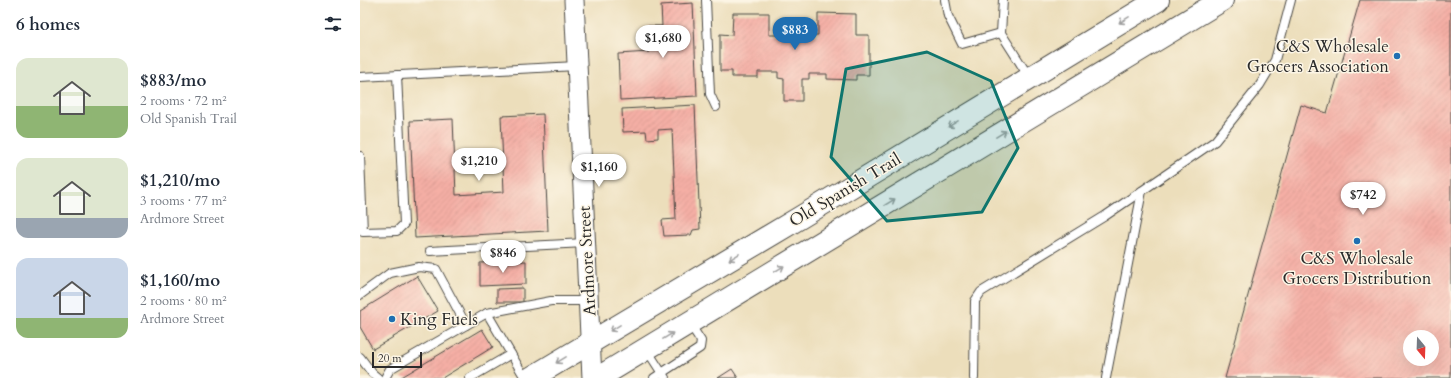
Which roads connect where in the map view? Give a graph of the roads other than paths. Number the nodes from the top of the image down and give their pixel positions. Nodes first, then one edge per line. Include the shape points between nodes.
1 (574, 0) edge
2 (706, 0) edge
3 (945, 0) edge
4 (1003, 0) edge
5 (1158, 0) edge
6 (1291, 0) edge
7 (1208, 4) edge
8 (1001, 33) junction
9 (578, 66) junction
10 (397, 75) junction
11 (360, 77) edge
12 (1028, 79) junction
13 (716, 107) dead end
14 (1043, 109) junction
15 (360, 156) edge
16 (1142, 191) junction
17 (801, 217) junction
18 (586, 243) junction
19 (818, 245) junction
20 (430, 251) dead end
21 (360, 295) edge
22 (589, 300) junction
23 (487, 313) junction
24 (690, 323) junction
25 (466, 325) junction
26 (591, 343) junction
27 (646, 349) junction
28 (511, 354) junction
29 (360, 357) edge
30 (663, 375) edge
31 (378, 378) edge
32 (385, 378) edge
33 (470, 378) edge
34 (525, 378) edge
35 (531, 378) edge
36 (592, 378) edge
37 (598, 378) edge
38 (654, 378) edge
39 (974, 378) edge
40 (1106, 378) edge

1 - 9 street, Ardmore Street
2 - 13 lane via 710,94
3 - 8 lane via 948,16 962,44
4 - 8 lane
5 -> 12 main road, Old Spanish Trail
6 - 16 lane via 1275,60 1260,85 1214,141
7 - 14 main road, Old Spanish Trail
8 - 12 lane
9 - 10 lane
9 - 18 street, Ardmore Street
10 - 11 lane
10 - 15 lane via 404,224 397,231 363,232
12 - 14 main road
12 -> 17 main road, Old Spanish Trail
19 -> 14 main road, Old Spanish Trail
16 - 39 lane via 981,292 975,301
16 - 40 lane
17 - 19 main road
17 -> 26 main road, Old Spanish Trail
18 - 20 lane
18 - 22 street, Ardmore Street
24 -> 19 main road, Old Spanish Trail
21 - 25 lane via 390,273 420,267 436,269
22 - 23 lane via 551,301
22 - 26 street, Ardmore Street
23 - 25 lane
23 - 28 lane
27 -> 24 main road, Old Spanish Trail
24 - 30 lane via 701,341 700,348
25 - 32 lane via 390,369
26 -> 35 main road, Old Spanish Trail
26 - 36 street, Ardmore Street
27 - 30 lane
27 - 37 main road, Old Spanish Trail
28 - 33 lane
28 - 34 lane
29 - 31 lane
30 - 38 lane

